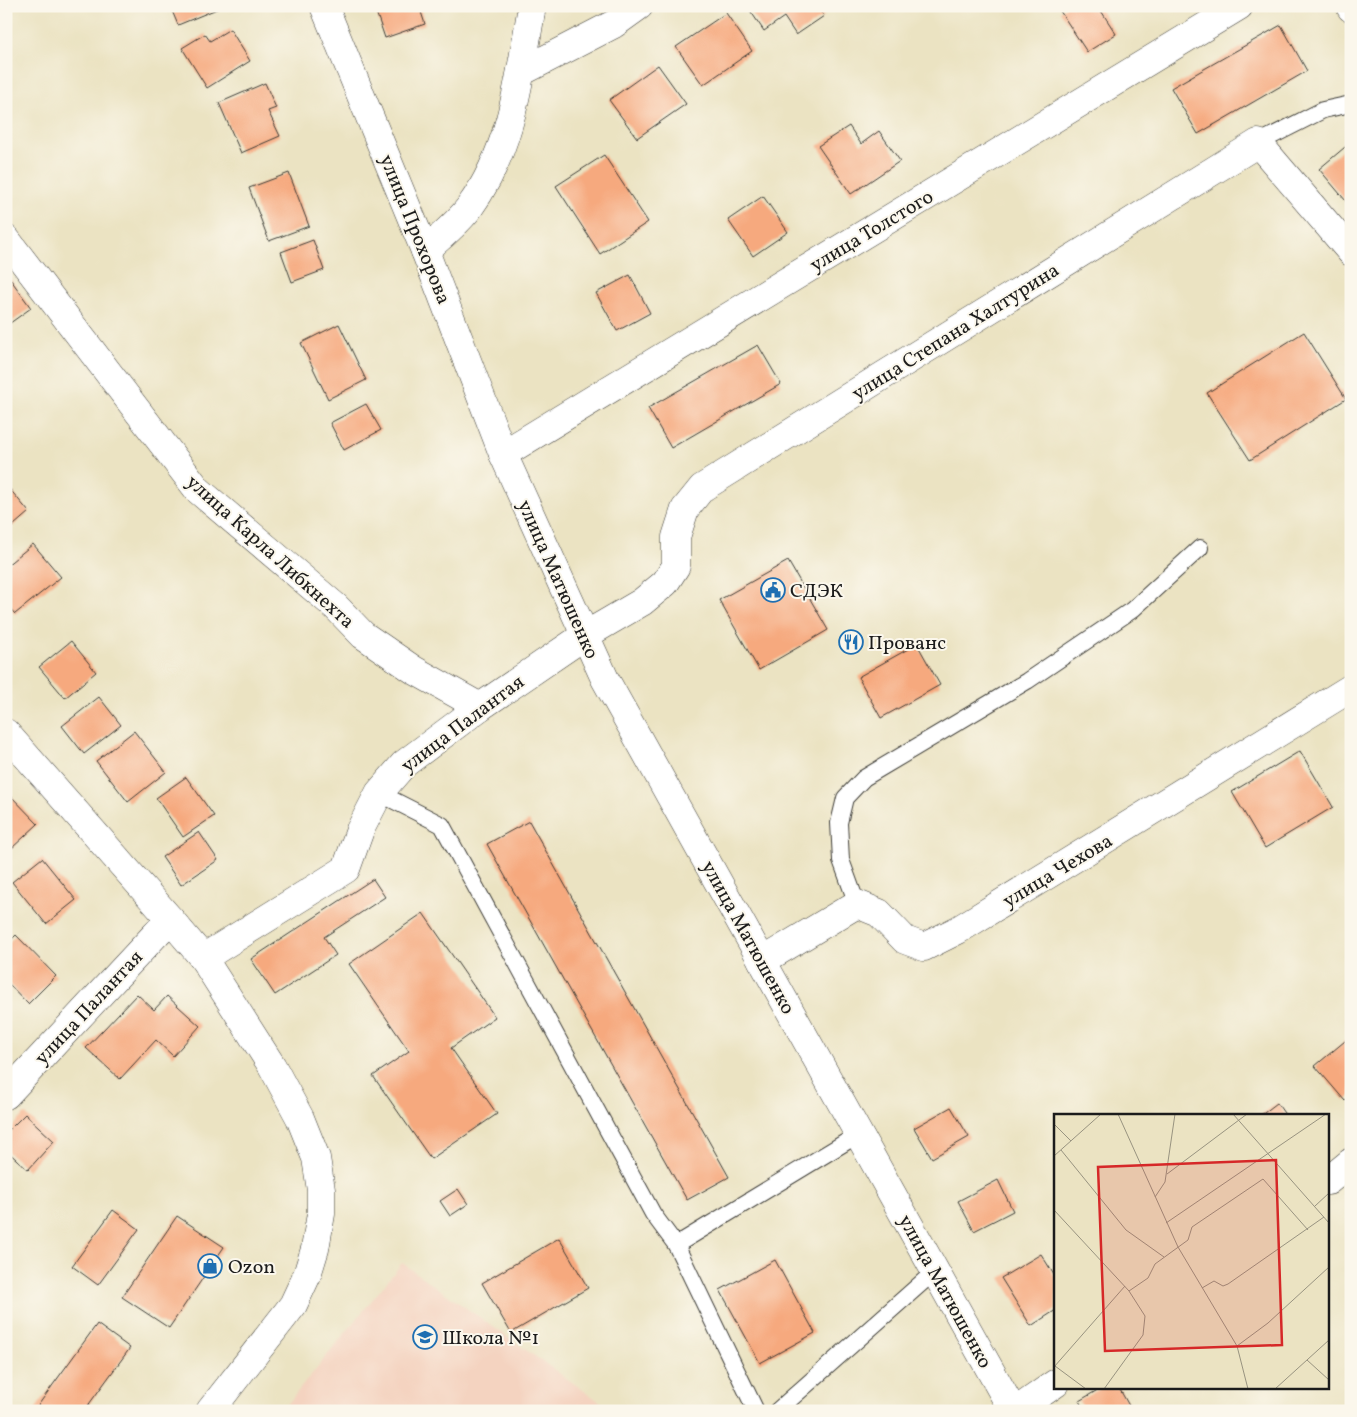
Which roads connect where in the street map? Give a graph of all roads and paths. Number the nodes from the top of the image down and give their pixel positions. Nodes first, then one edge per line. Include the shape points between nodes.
1 (324, 6) edge
2 (532, 6) edge
3 (638, 6) edge
4 (1239, 6) edge
5 (521, 72) junction
6 (1351, 104) edge
7 (1258, 143) junction
8 (6, 238) edge
9 (426, 251) junction
10 (1351, 252) edge
11 (503, 454) junction
12 (1200, 548) dead end
13 (584, 636) junction
14 (1351, 688) edge
15 (480, 707) junction
16 (6, 733) edge
17 (379, 793) junction
18 (857, 904) junction
19 (170, 919) junction
20 (203, 958) junction
21 (762, 961) junction
22 (6, 1095) edge
23 (859, 1134) junction
24 (1351, 1162) edge
25 (1330, 1179) edge
26 (676, 1245) junction
27 (935, 1271) junction
28 (1054, 1384) edge
29 (210, 1411) edge
30 (756, 1411) edge
31 (777, 1411) edge
32 (1014, 1411) edge

1 - 9 street, улица Прохорова
2 - 5 street
3 - 5 street via 614,24
4 - 11 street, улица Толстого
5 - 9 street via 507,133 490,176 468,210
6 - 7 lane via 1324,110
7 - 10 street
7 - 13 street, улица Степана Халтурина via 702,488 684,509 676,537 676,566 664,583 642,602
8 - 15 street, улица Карла Либкнехта via 198,490 336,607 363,635 414,670
9 - 11 street, улица Прохорова
11 - 13 street, улица Матюшенко
12 - 18 lane via 1132,610 1028,681 864,778 845,798 839,823 841,860
13 - 15 street, улица Палантая
13 - 21 street, улица Матюшенко via 629,724
14 - 18 street, улица Чехова via 967,925 924,947 905,940 879,913
15 - 17 street, улица Палантая via 404,764
16 - 19 street
17 - 20 street, улица Палантая via 360,830 346,869
17 - 26 lane via 442,825 653,1214
18 - 21 street
19 - 20 street
19 - 22 street, улица Палантая
20 - 29 street via 272,1066 300,1118 316,1158 321,1190 321,1214 307,1276 292,1305
21 - 23 street, улица Матюшенко
23 - 26 lane
23 - 27 street, улица Матюшенко
24 - 25 street
26 - 30 lane
27 - 31 lane
27 - 32 street, улица Матюшенко
28 - 32 street

